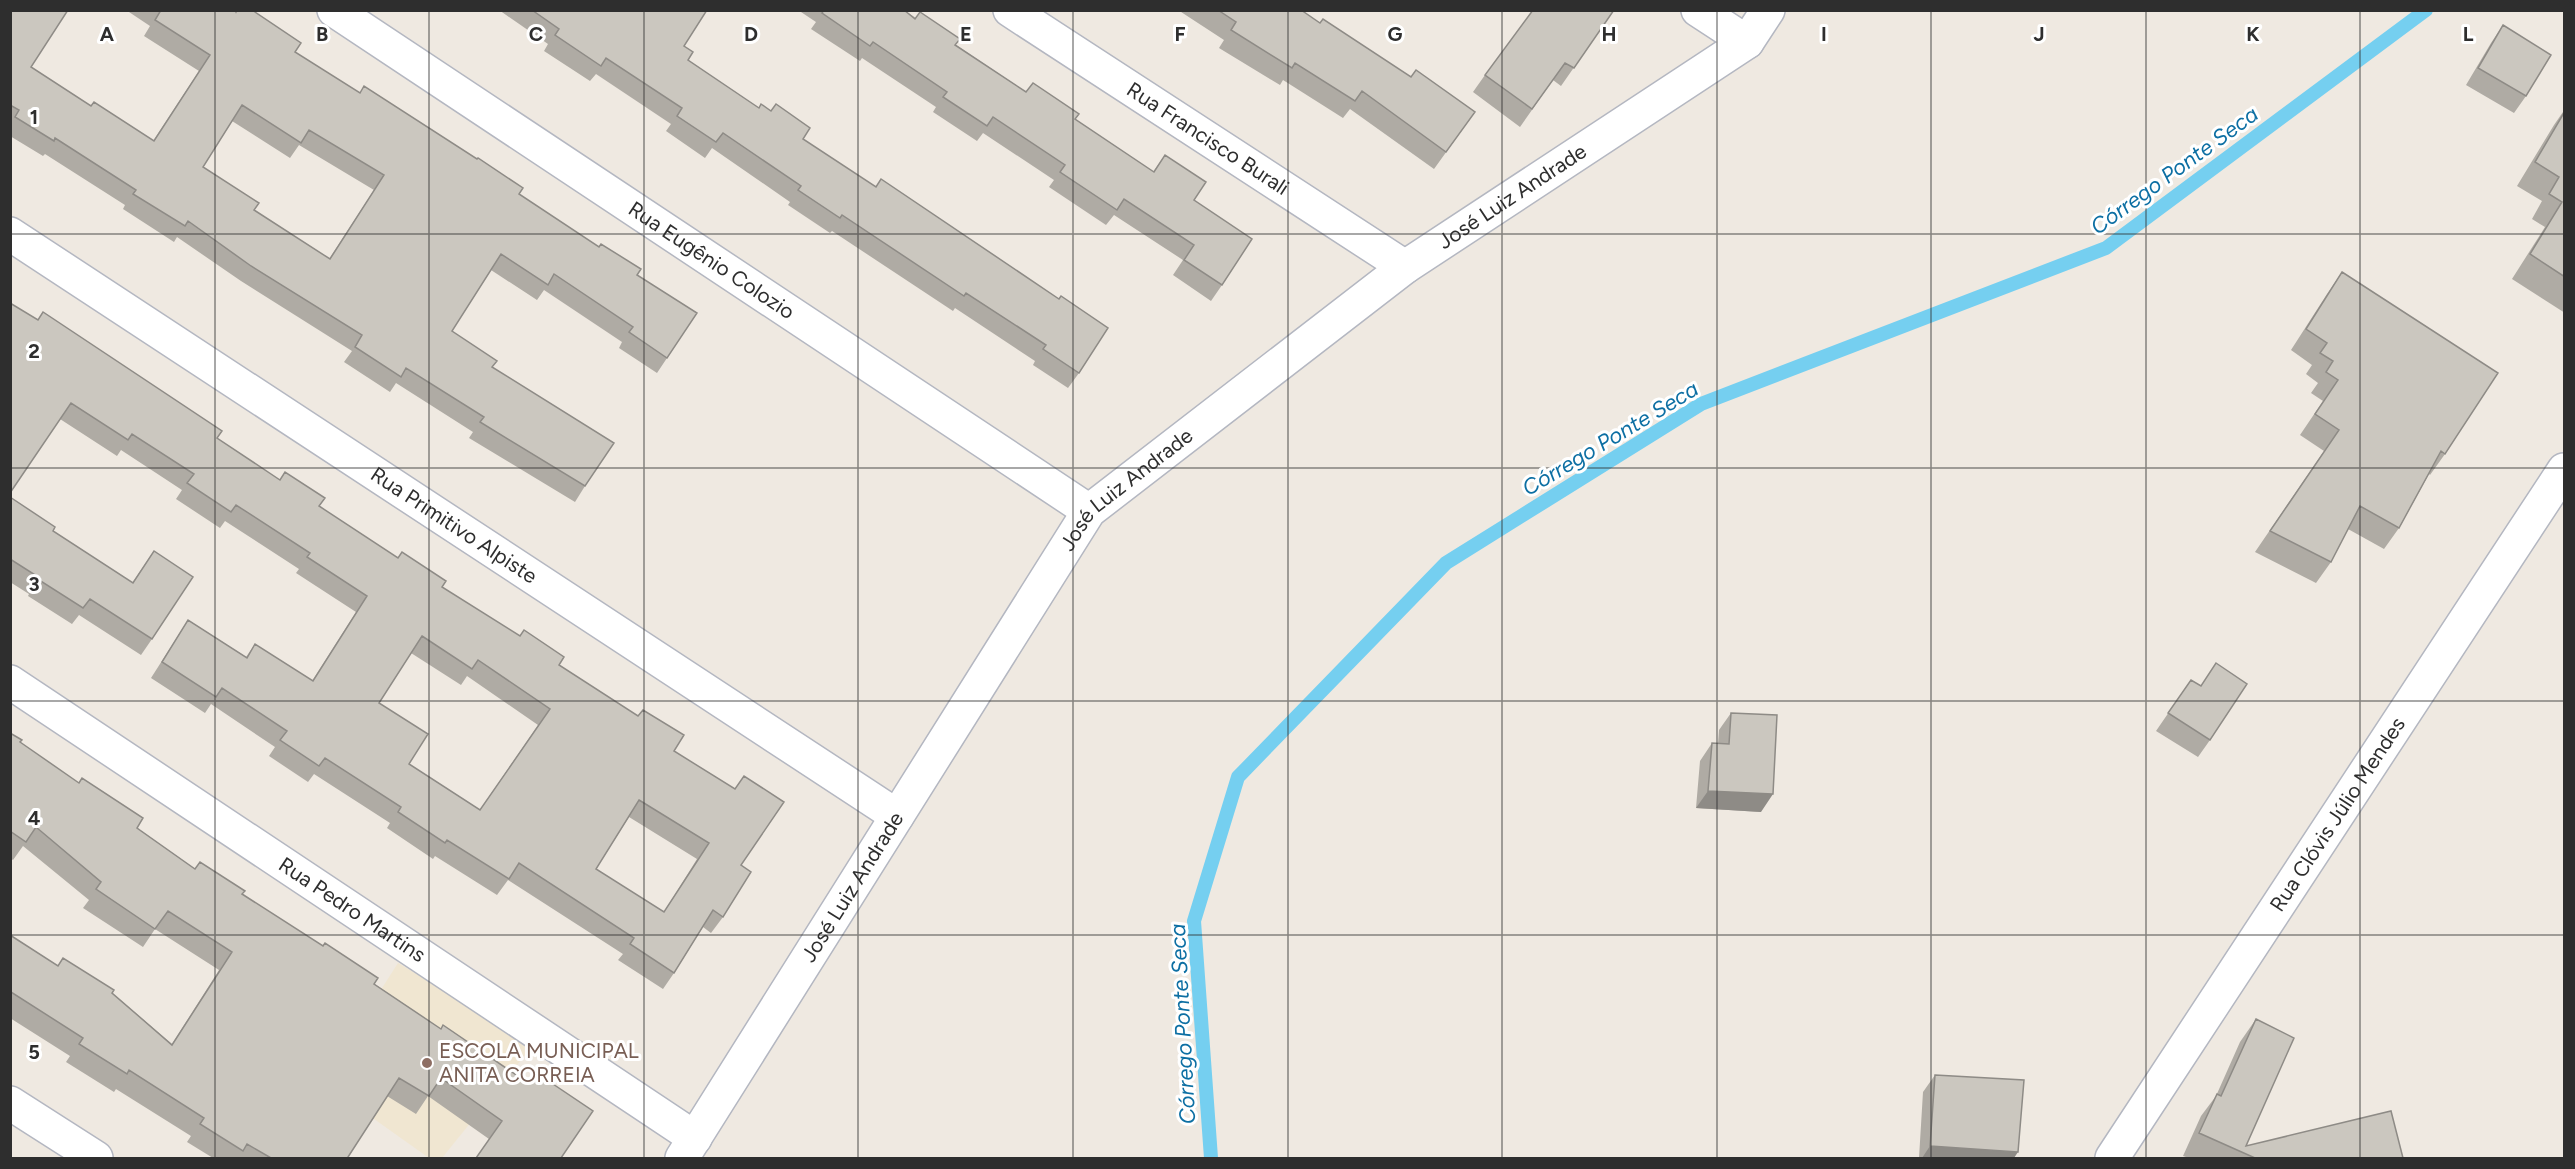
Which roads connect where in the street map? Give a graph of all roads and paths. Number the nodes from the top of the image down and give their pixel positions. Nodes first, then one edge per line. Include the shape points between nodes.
1 (334, 10) edge
2 (1010, 10) edge
3 (1698, 10) edge
4 (1768, 10) edge
5 (1747, 42) junction
6 (10, 234) edge
7 (1405, 267) junction
8 (2565, 470) edge
9 (1089, 512) junction
10 (10, 682) edge
11 (897, 816) junction
12 (10, 1103) edge
13 (688, 1148) edge
14 (96, 1158) edge
15 (2112, 1158) edge

1 - 9 street, Rua Eugênio Colozio
2 - 7 street, Rua Francisco Burali
3 - 5 street
4 - 5 street, José Luiz Andrade
5 - 7 street, José Luiz Andrade
6 - 11 street, Rua Primitivo Alpiste
7 - 9 street, José Luiz Andrade
8 - 15 street, Rua Clóvis Júlio Mendes
9 - 11 street, José Luiz Andrade
10 - 13 street, Rua Pedro Martins
11 - 13 street, José Luiz Andrade
12 - 14 street

